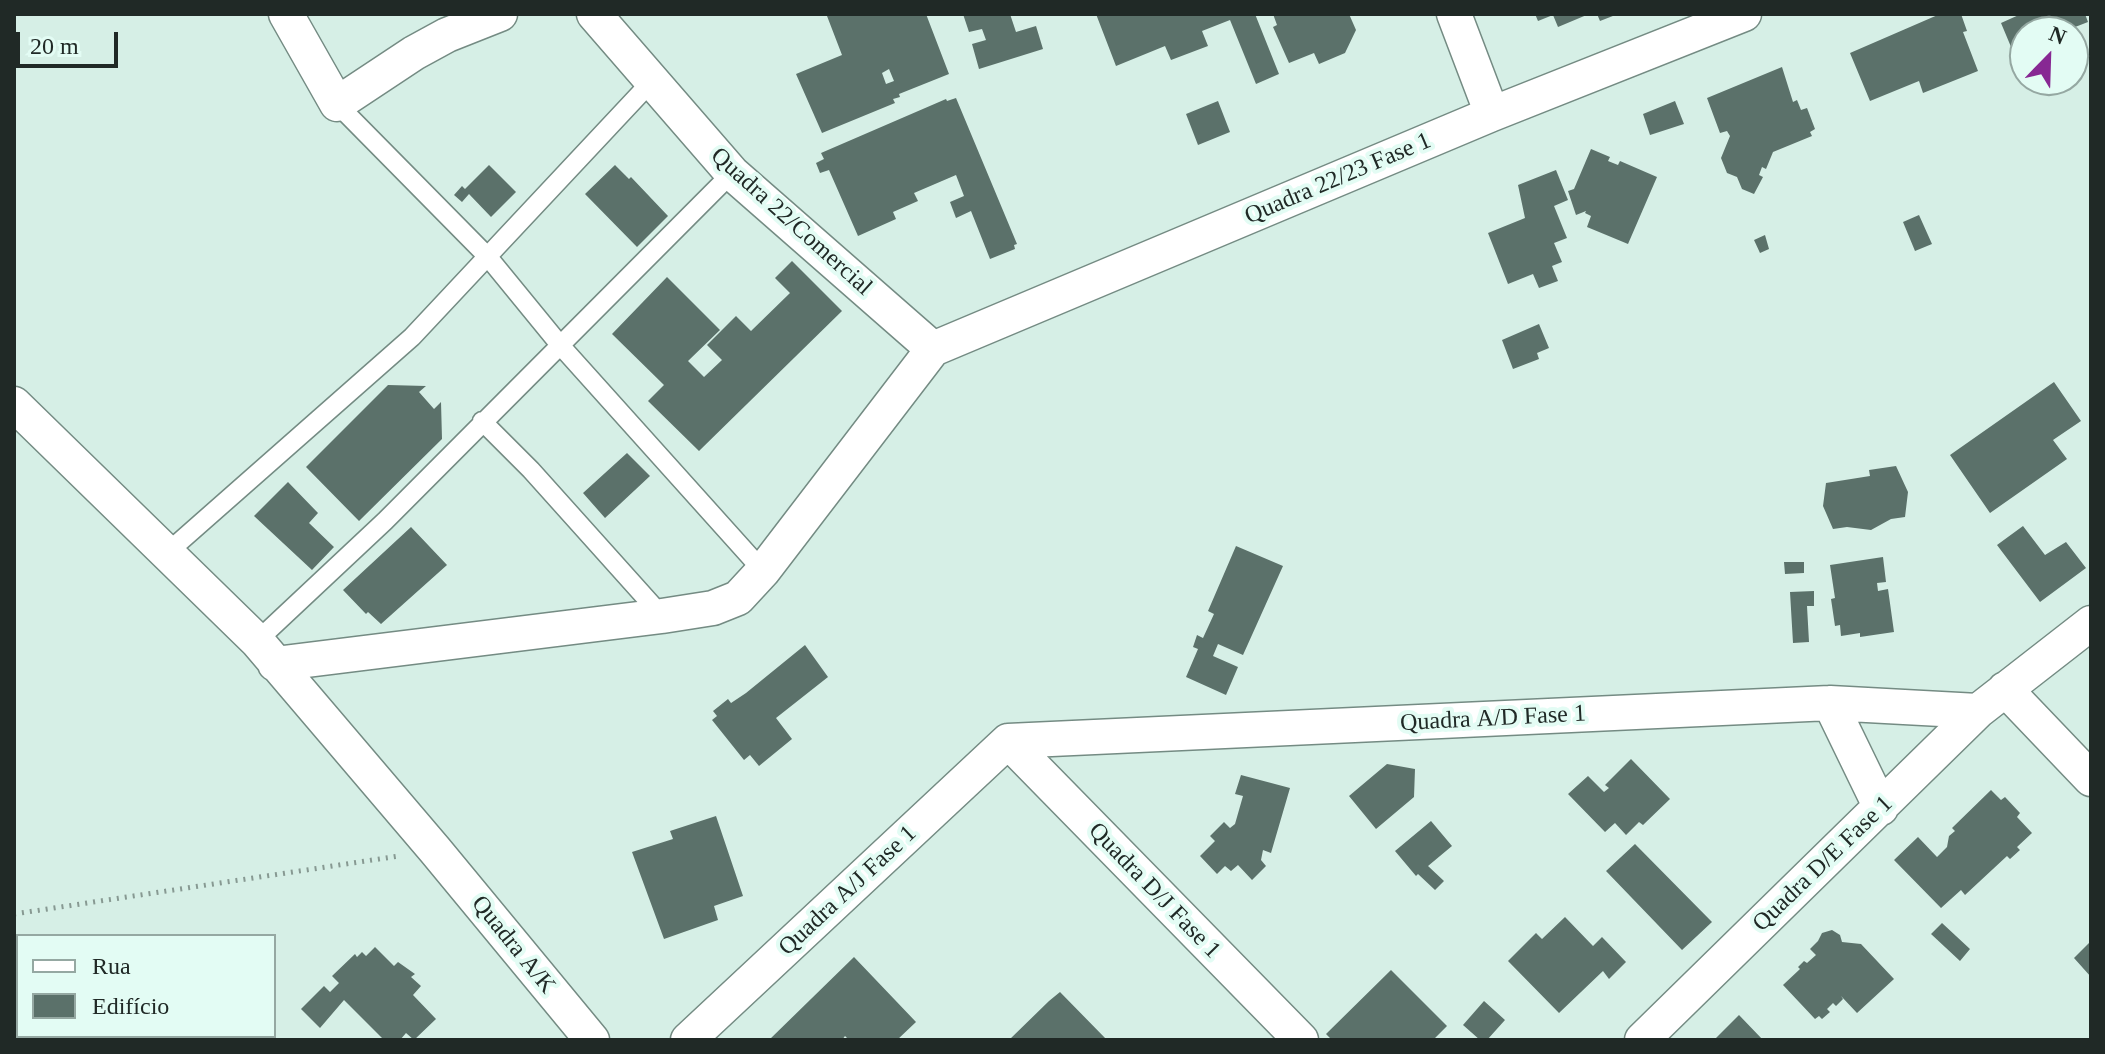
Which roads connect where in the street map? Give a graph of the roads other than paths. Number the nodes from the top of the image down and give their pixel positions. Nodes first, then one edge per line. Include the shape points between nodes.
1 (286, 14) edge
2 (500, 14) edge
3 (594, 14) edge
4 (1454, 14) edge
5 (1744, 14) edge
6 (651, 82) junction
7 (337, 104) junction
8 (1492, 114) junction
9 (732, 173) junction
10 (488, 257) junction
11 (560, 345) junction
12 (933, 349) junction
13 (14, 404) edge
14 (482, 421) junction
15 (168, 552) junction
16 (763, 571) junction
17 (662, 616) junction
18 (2091, 623) edge
19 (266, 653) junction
20 (2005, 689) junction
21 (1830, 703) junction
22 (1978, 711) junction
23 (1008, 741) junction
24 (2091, 779) edge
25 (1881, 808) junction
26 (592, 1040) edge
27 (688, 1040) edge
28 (1301, 1040) edge
29 (1642, 1040) edge

1 - 7 street
2 - 7 street via 436,41
3 - 6 street, Quadra 22/Comercial
4 - 8 street
5 - 8 street, Quadra 22/23 Fase 1
6 - 9 street, Quadra 22/Comercial
6 - 10 lane
7 - 10 lane
8 - 12 street, Quadra 22/23 Fase 1
9 - 11 lane
9 - 12 street, Quadra 22/Comercial
10 - 11 lane
10 - 15 lane via 412,337
11 - 14 lane
11 - 16 lane
12 - 16 street
13 - 15 street, Quadra A/K
14 - 17 lane
14 - 19 lane
15 - 19 street, Quadra A/K
16 - 17 street via 738,598
17 - 19 street
18 - 20 street, Quadra D/E Fase 1
19 - 26 street, Quadra A/K
20 - 22 street, Quadra D/E Fase 1
20 - 24 street
21 - 22 street, Quadra A/D Fase 1
21 - 23 street, Quadra A/D Fase 1
21 - 25 street
22 - 25 street, Quadra D/E Fase 1
23 - 27 street, Quadra A/J Fase 1
23 - 28 street, Quadra D/J Fase 1
25 - 29 street, Quadra D/E Fase 1

